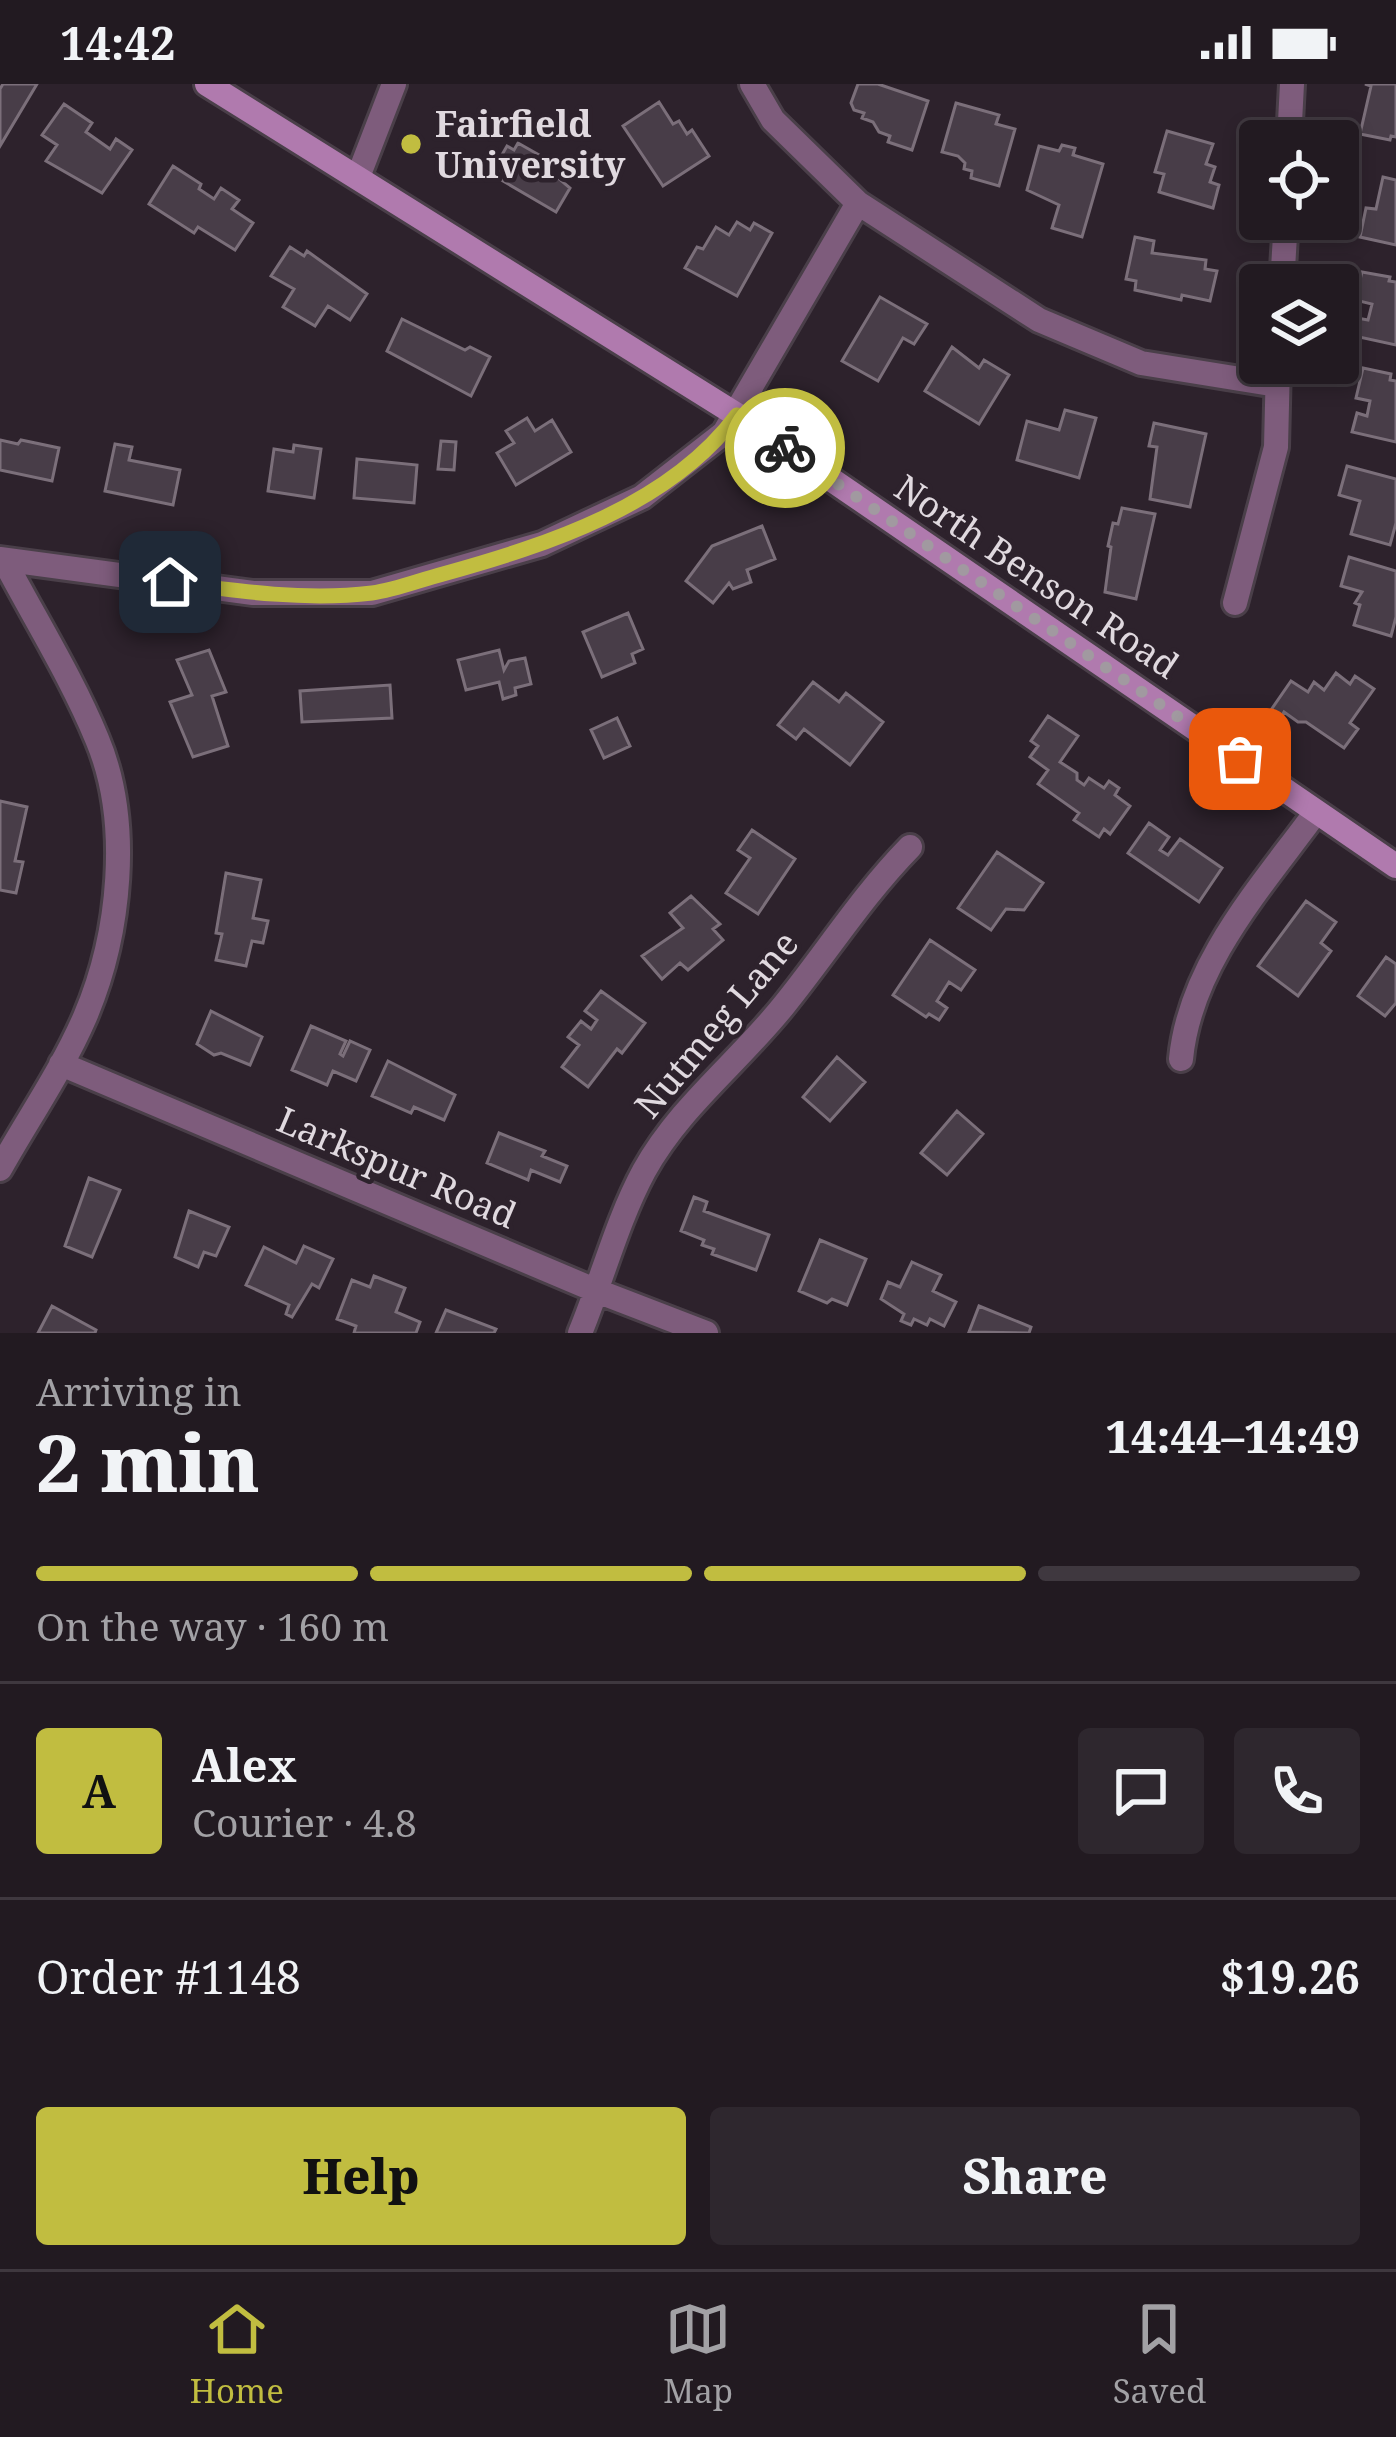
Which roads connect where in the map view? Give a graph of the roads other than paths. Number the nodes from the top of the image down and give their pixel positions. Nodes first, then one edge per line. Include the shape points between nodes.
1 (207, 84) edge
2 (394, 84) edge
3 (752, 84) edge
4 (1292, 84) edge
5 (1290, 120) edge
6 (358, 177) junction
7 (858, 203) junction
8 (1239, 371) edge
9 (1278, 384) edge
10 (737, 415) junction
11 (2, 560) edge
12 (1235, 603) dead end
13 (1316, 812) junction
14 (910, 847) dead end
15 (1396, 866) edge
16 (1181, 1059) dead end
17 (61, 1064) junction
18 (0, 1169) edge
19 (597, 1291) junction
20 (580, 1333) edge
21 (706, 1333) edge

1 - 6 main road, North Benson Road
2 - 6 street
3 - 7 street via 773,120
4 - 5 street
6 - 10 main road, North Benson Road
7 - 8 street via 1039,320 1142,363
7 - 10 street
9 - 12 street via 1276,447
10 - 11 street via 698,456 595,522 372,592 253,593
10 - 13 main road, North Benson Road
11 - 17 street via 98,740 116,814 112,921 86,1015
13 - 15 main road, North Benson Road
13 - 16 street via 1208,972
14 - 19 street, Nutmeg Lane via 783,1006 664,1137
17 - 18 street
17 - 19 street, Larkspur Road
19 - 20 street, Nutmeg Lane
19 - 21 street, Larkspur Road

